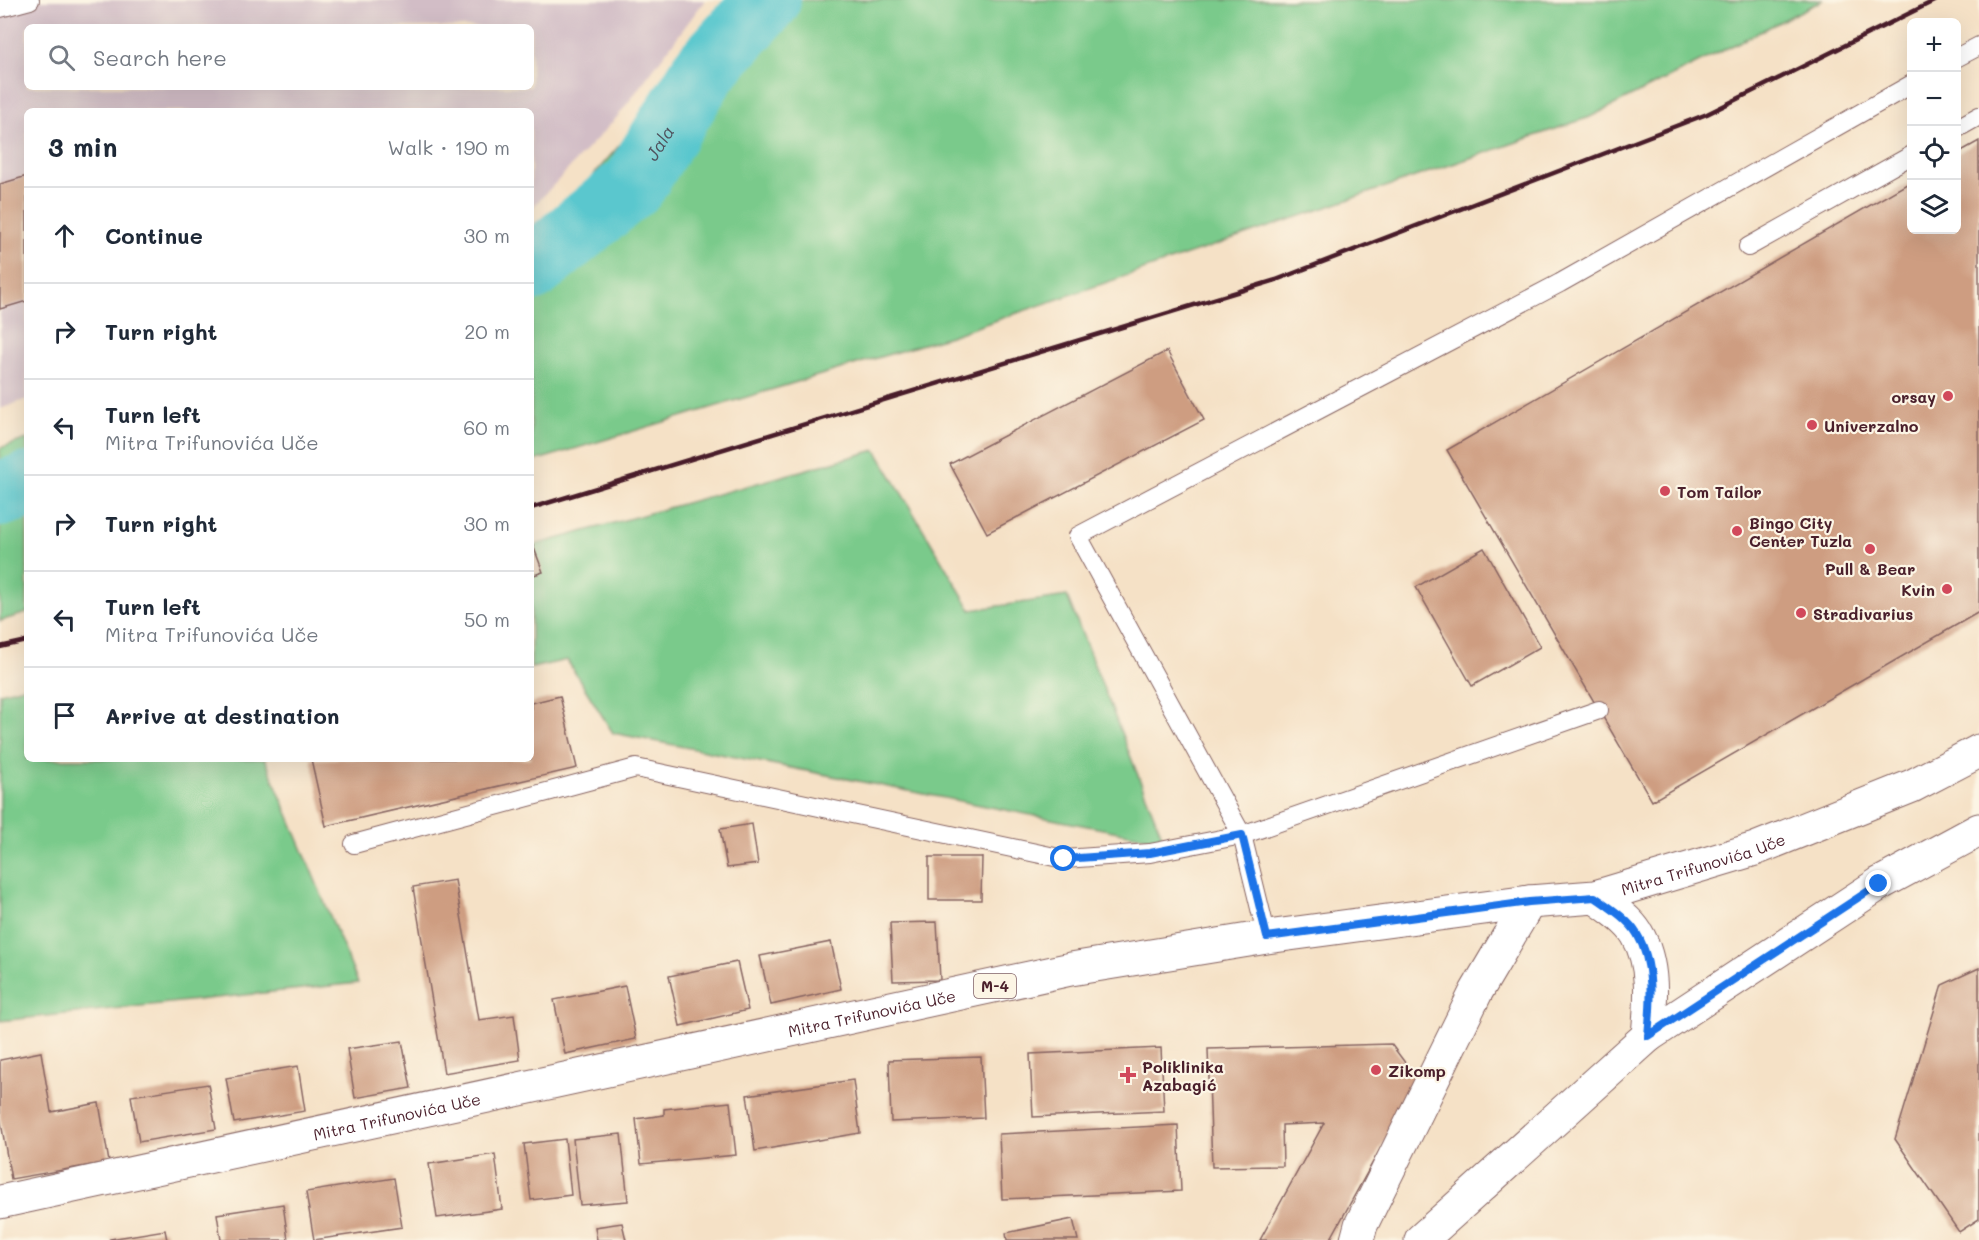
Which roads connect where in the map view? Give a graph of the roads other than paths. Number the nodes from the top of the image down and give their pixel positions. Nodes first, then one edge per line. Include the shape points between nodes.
1 (30, 0) edge
2 (0, 8) edge
3 (1979, 46) edge
4 (1961, 55) edge
5 (1907, 86) edge
6 (1979, 116) edge
7 (1961, 126) edge
8 (1907, 157) edge
9 (1748, 247) dead end
10 (1599, 710) dead end
11 (1979, 751) edge
12 (1979, 830) edge
13 (1242, 835) junction
14 (354, 844) dead end
15 (1595, 897) junction
16 (1529, 902) junction
17 (1267, 937) junction
18 (1648, 1036) junction
19 (0, 1202) edge
20 (1357, 1240) edge
21 (1421, 1240) edge

1 - 2 lane
3 - 4 lane
5 - 13 lane via 1560,283 1078,536
6 - 7 lane
8 - 9 lane
10 - 13 lane
11 - 15 main road, Mitra Trifunovića Uče / M-4 via 1912,786 1755,849
12 - 18 main road via 1879,884
13 - 14 lane via 1150,853 1064,859 636,768
13 - 17 lane
15 - 16 main road, Mitra Trifunovića Uče / M-4
15 - 18 main road via 1637,933 1645,953 1652,994
16 - 17 main road, Mitra Trifunovića Uče / M-4
16 - 20 main road via 1476,992
17 - 19 main road, Mitra Trifunovića Uče / M-4 via 1071,969
18 - 21 main road

